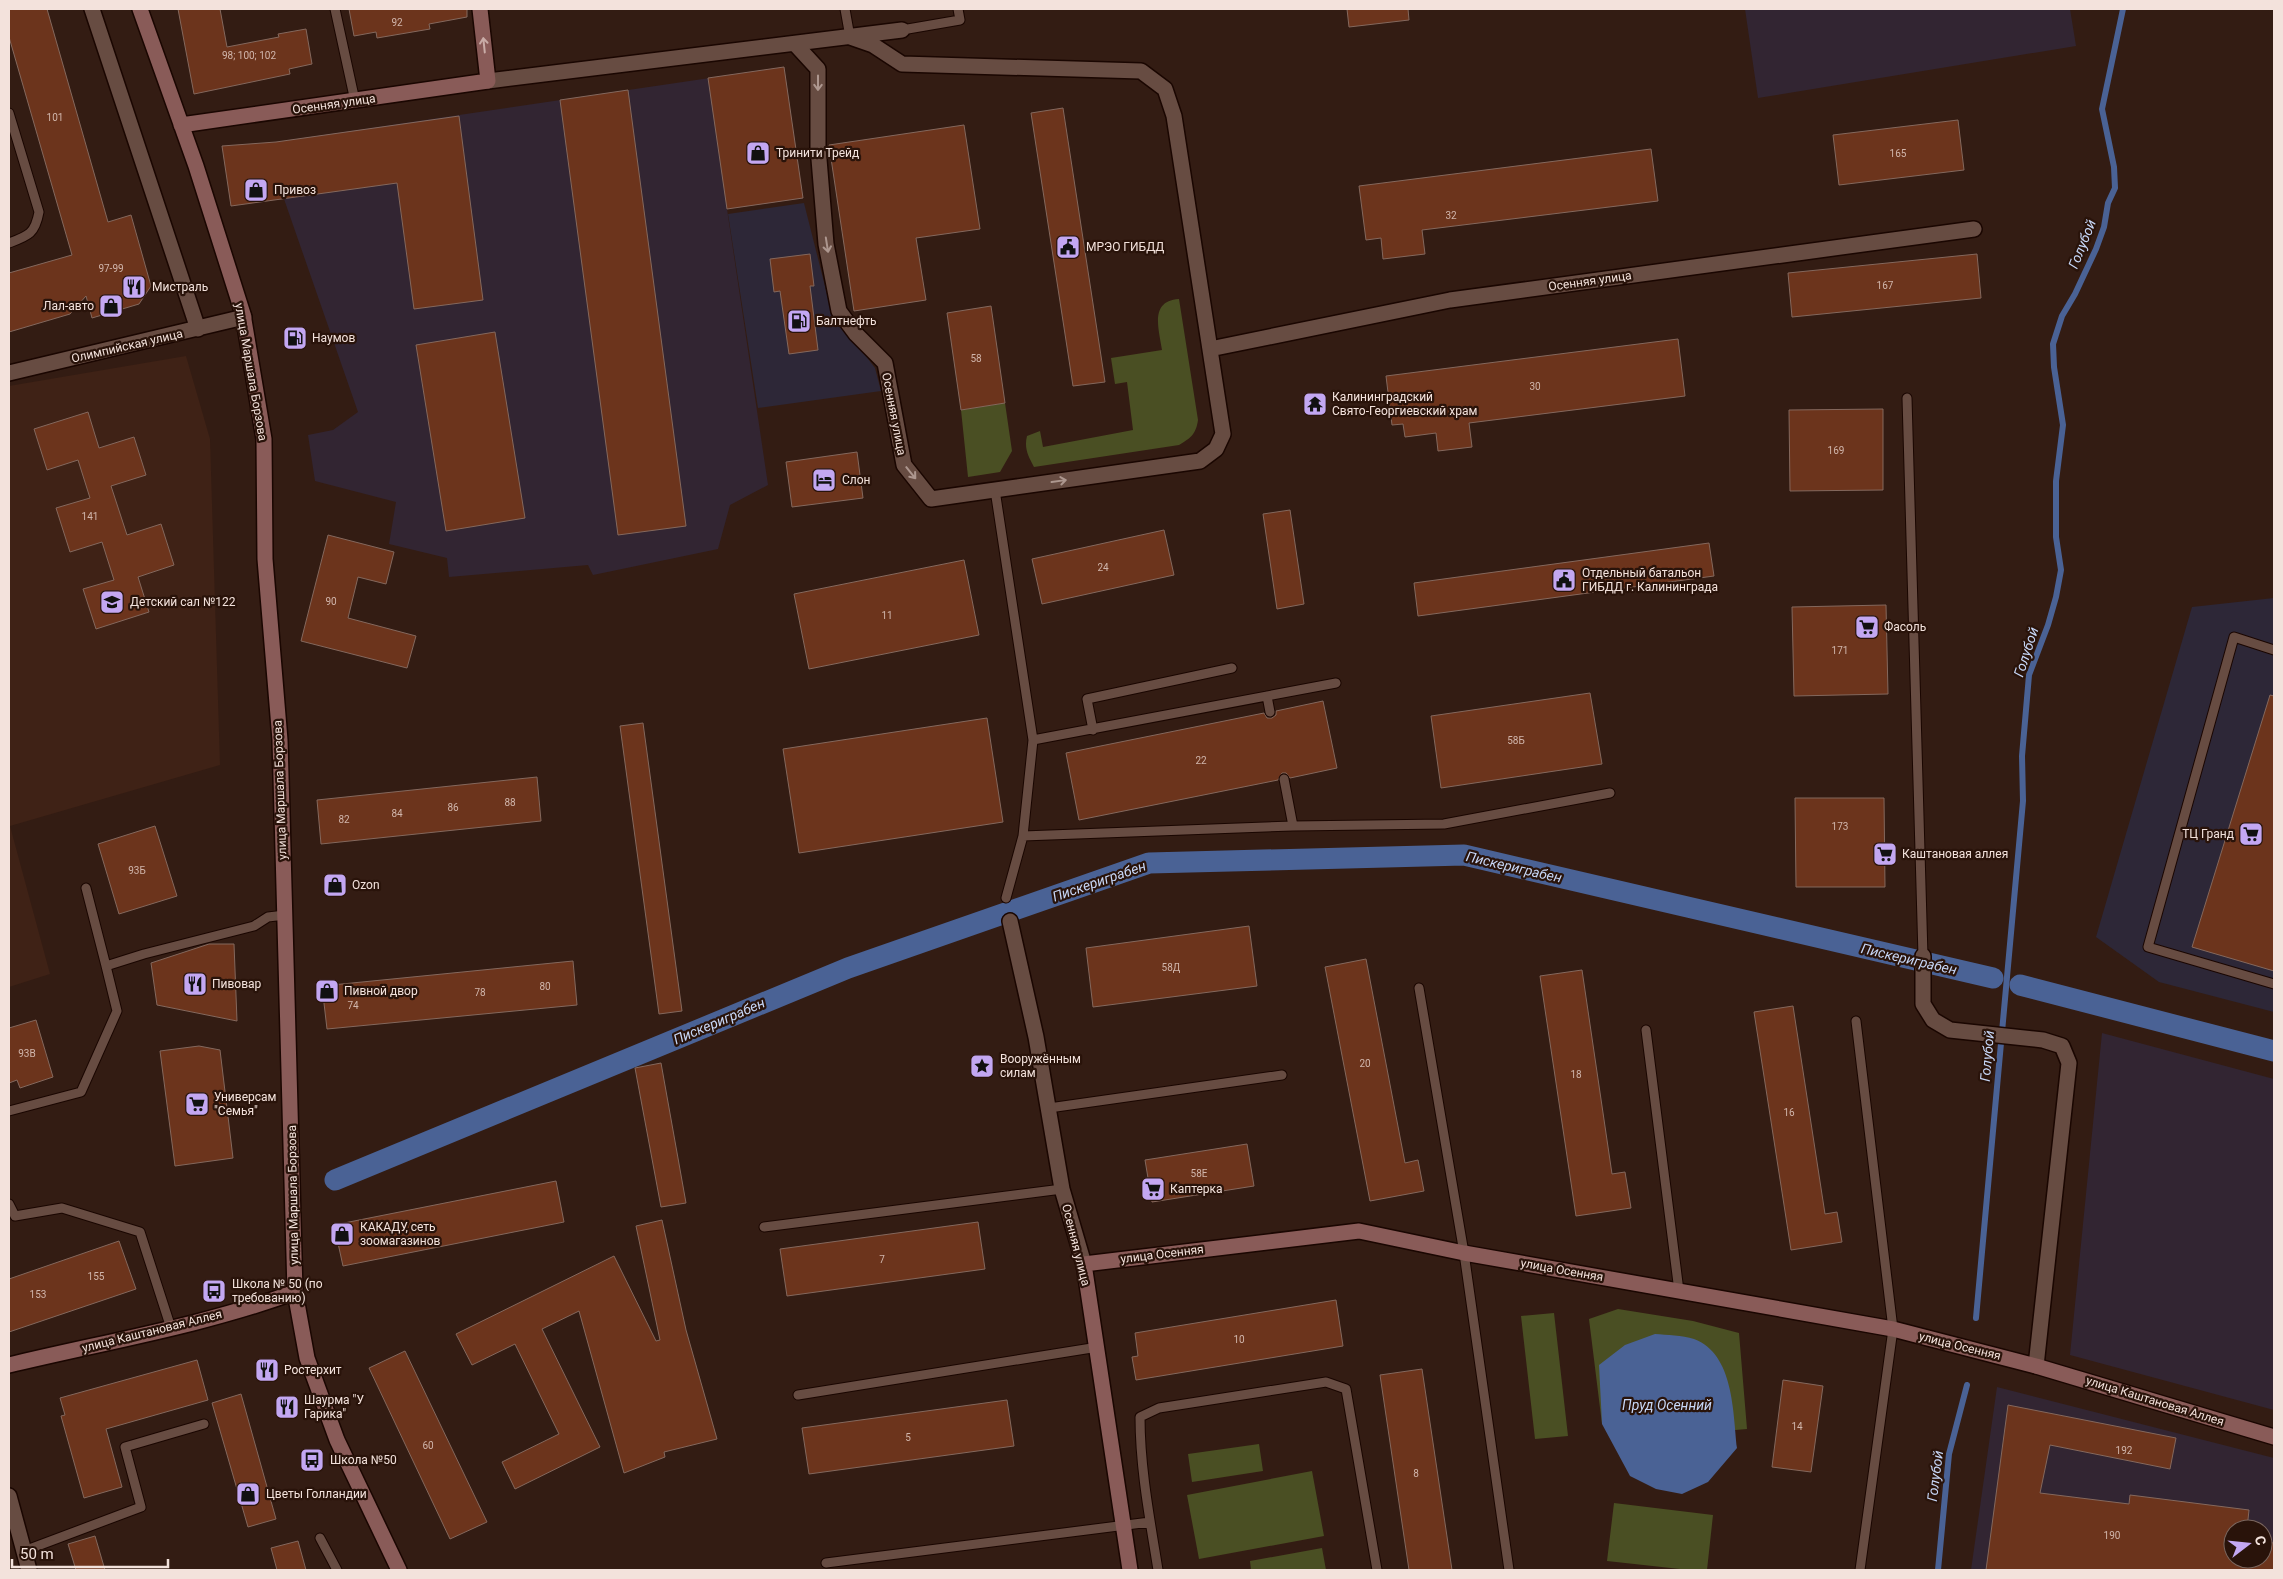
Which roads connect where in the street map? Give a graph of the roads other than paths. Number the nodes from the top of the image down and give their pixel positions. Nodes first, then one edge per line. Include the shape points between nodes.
1 (92, 9) edge
2 (140, 9) edge
3 (335, 9) edge
4 (480, 9) edge
5 (846, 9) edge
6 (958, 9) edge
7 (902, 30) joint
8 (850, 37) junction
9 (795, 44) junction
10 (488, 81) junction
11 (355, 101) junction
12 (9, 112) edge
13 (181, 125) junction
14 (1974, 229) dead end
15 (9, 243) edge
16 (244, 317) junction
17 (198, 329) junction
18 (1210, 349) junction
19 (9, 373) edge
20 (1907, 398) dead end
21 (996, 490) junction
22 (2274, 650) edge
23 (1232, 668) dead end
24 (1336, 683) dead end
25 (1267, 696) junction
26 (1270, 712) dead end
27 (1093, 730) junction
28 (1033, 740) junction
29 (1284, 779) dead end
30 (1610, 793) dead end
31 (1293, 826) junction
32 (1023, 836) junction
33 (86, 888) dead end
34 (1006, 898) dead end
35 (285, 916) junction
36 (1010, 921) dead end
37 (1924, 963) joint
38 (106, 966) junction
39 (2274, 984) edge
40 (1419, 988) dead end
41 (1856, 1021) dead end
42 (1646, 1030) dead end
43 (1282, 1076) dead end
44 (1048, 1108) junction
45 (9, 1111) edge
46 (1062, 1188) junction
47 (9, 1204) edge
48 (764, 1227) dead end
49 (1464, 1253) junction
50 (1084, 1264) junction
51 (1679, 1291) junction
52 (295, 1292) junction
53 (171, 1328) junction
54 (1893, 1329) junction
55 (1098, 1347) junction
56 (9, 1365) edge
57 (2036, 1366) junction
58 (798, 1395) dead end
59 (204, 1424) dead end
60 (2274, 1437) edge
61 (9, 1496) edge
62 (1150, 1522) junction
63 (1123, 1525) junction
64 (320, 1538) dead end
65 (24, 1552) junction
66 (826, 1564) dead end
67 (29, 1570) edge
68 (337, 1570) edge
69 (399, 1570) edge
70 (1130, 1570) edge
71 (1158, 1570) edge
72 (1377, 1570) edge
73 (1509, 1570) edge
74 (1860, 1570) edge

1 - 17 street
2 - 13 street, улица Маршала Борзова
3 - 11 lane
10 -> 4 street
5 - 8 lane
6 - 7 lane via 960,20
7 - 8 street, Осенняя улица
8 - 9 street, Осенняя улица
8 - 18 street, Осенняя улица via 873,45 902,64 1142,71 1164,89 1174,116
9 - 10 street, Осенняя улица
9 -> 21 street, Осенняя улица via 818,69 818,146 826,244 839,311 856,334 885,363 904,465 931,499
10 - 11 street, Осенняя улица
11 - 13 street, Осенняя улица
12 - 15 lane via 39,212 37,226 28,236
13 - 16 street, улица Маршала Борзова
14 - 18 street, Осенняя улица via 1450,300
16 - 17 street, Олимпийская улица
16 - 35 street, улица Маршала Борзова via 264,439 265,559 280,740
17 - 19 street, Олимпийская улица
21 -> 18 street, Осенняя улица via 1200,461 1216,449 1223,434
20 - 37 lane
21 - 28 lane
22 - 39 lane via 2234,637 2148,947
23 - 27 lane via 1087,699
24 - 25 lane
25 - 26 lane
25 - 27 lane
27 - 28 lane
28 - 32 lane
29 - 31 lane
30 - 31 lane via 1444,824
31 - 32 lane
32 - 34 lane
33 - 38 lane
35 - 38 lane via 268,917 254,926
35 - 52 street, улица Маршала Борзова
36 - 44 street, Осенняя улица
37 - 57 street via 1923,1004 1933,1020 1950,1030 2043,1040 2062,1046 2069,1063
38 - 45 lane via 117,1011 81,1092
40 - 49 lane
41 - 54 lane
42 - 51 lane
43 - 44 lane
44 - 46 street, Осенняя улица
46 - 48 lane
46 - 50 street, Осенняя улица
47 - 53 lane via 15,1216 62,1208 140,1232
49 - 50 street, улица Осенняя via 1359,1231
49 - 51 street, улица Осенняя
49 - 73 lane
50 - 55 street, Осенняя улица
51 - 54 street, улица Осенняя
52 - 53 street, улица Каштановая Аллея
52 - 69 street, улица Маршала Борзова via 307,1358 337,1440
53 - 56 street, улица Каштановая Аллея
54 - 57 street, улица Осенняя
54 - 74 lane
55 - 58 lane
55 - 63 street, Осенняя улица
57 - 60 street, улица Каштановая Аллея
59 - 65 lane via 125,1447 141,1507
61 - 65 street
62 - 63 lane
62 - 71 lane
62 - 72 lane via 1140,1417 1159,1408 1326,1382 1346,1389
63 - 66 lane
63 - 70 street, Осенняя улица
64 - 68 lane
65 - 67 street

